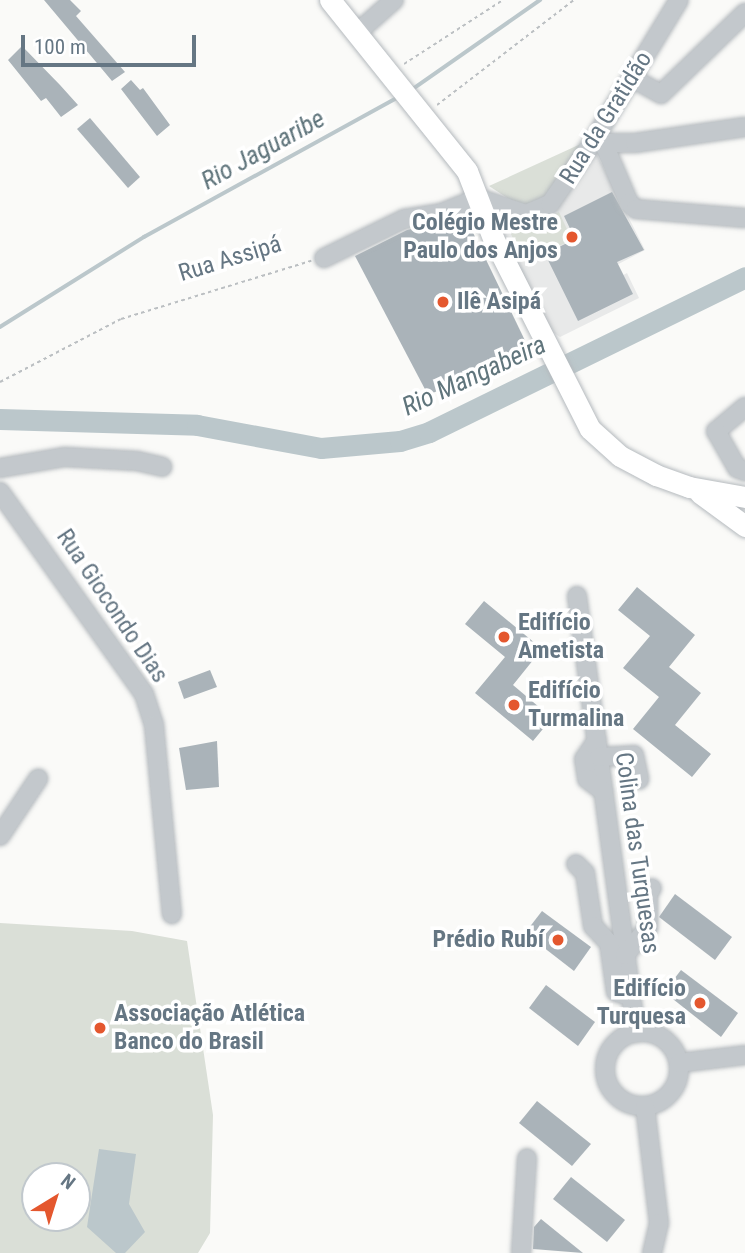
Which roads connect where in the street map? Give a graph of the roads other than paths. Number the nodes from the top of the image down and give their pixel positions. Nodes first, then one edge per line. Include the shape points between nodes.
1 (330, 0) edge
2 (394, 0) edge
3 (679, 0) edge
4 (745, 13) edge
5 (358, 33) junction
6 (638, 81) junction
7 (745, 127) edge
8 (598, 144) junction
9 (488, 200) junction
10 (745, 218) edge
11 (324, 258) road end
12 (745, 407) edge
13 (162, 467) dead end
14 (0, 468) edge
15 (745, 471) edge
16 (689, 487) junction
17 (3, 497) edge
18 (745, 497) edge
19 (745, 526) edge
20 (577, 596) dead end
21 (598, 748) junction
22 (38, 779) dead end
23 (639, 779) dead end
24 (0, 836) edge
25 (576, 864) dead end
26 (652, 888) dead end
27 (172, 914) dead end
28 (621, 957) junction
29 (636, 1033) junction
30 (745, 1055) edge
31 (679, 1063) junction
32 (645, 1106) junction
33 (527, 1158) dead end
34 (521, 1253) edge
35 (652, 1253) edge

1 - 5 main road
2 - 5 street
3 - 6 street, Rua da Gratidão
4 - 6 street via 661,94
5 - 9 main road via 391,75 432,112
6 - 8 street, Rua da Gratidão
7 - 8 street
8 - 9 street, Rua da Gratidão via 543,208 526,214
8 - 10 street via 636,209
9 - 11 street via 404,219
9 - 16 main road via 493,238 579,414 605,444 637,466
12 - 15 street via 716,431 737,468
13 - 14 street via 65,457
16 - 18 main road
16 - 19 main road
17 - 27 street, Rua Giocondo Dias via 126,664 150,710
20 - 21 street, Colina das Turquesas
21 - 23 street via 634,754
21 - 28 street, Colina das Turquesas via 583,758 587,779 604,792
22 - 24 street
25 - 28 street via 585,873 593,926
26 - 28 street via 648,928
28 - 29 street, Colina das Turquesas
29 - 31 street via 664,1039
29 - 32 street via 614,1044 605,1067 607,1079 621,1099
30 - 31 street
31 - 32 street via 675,1087 657,1103
32 - 35 street via 659,1223
33 - 34 street

